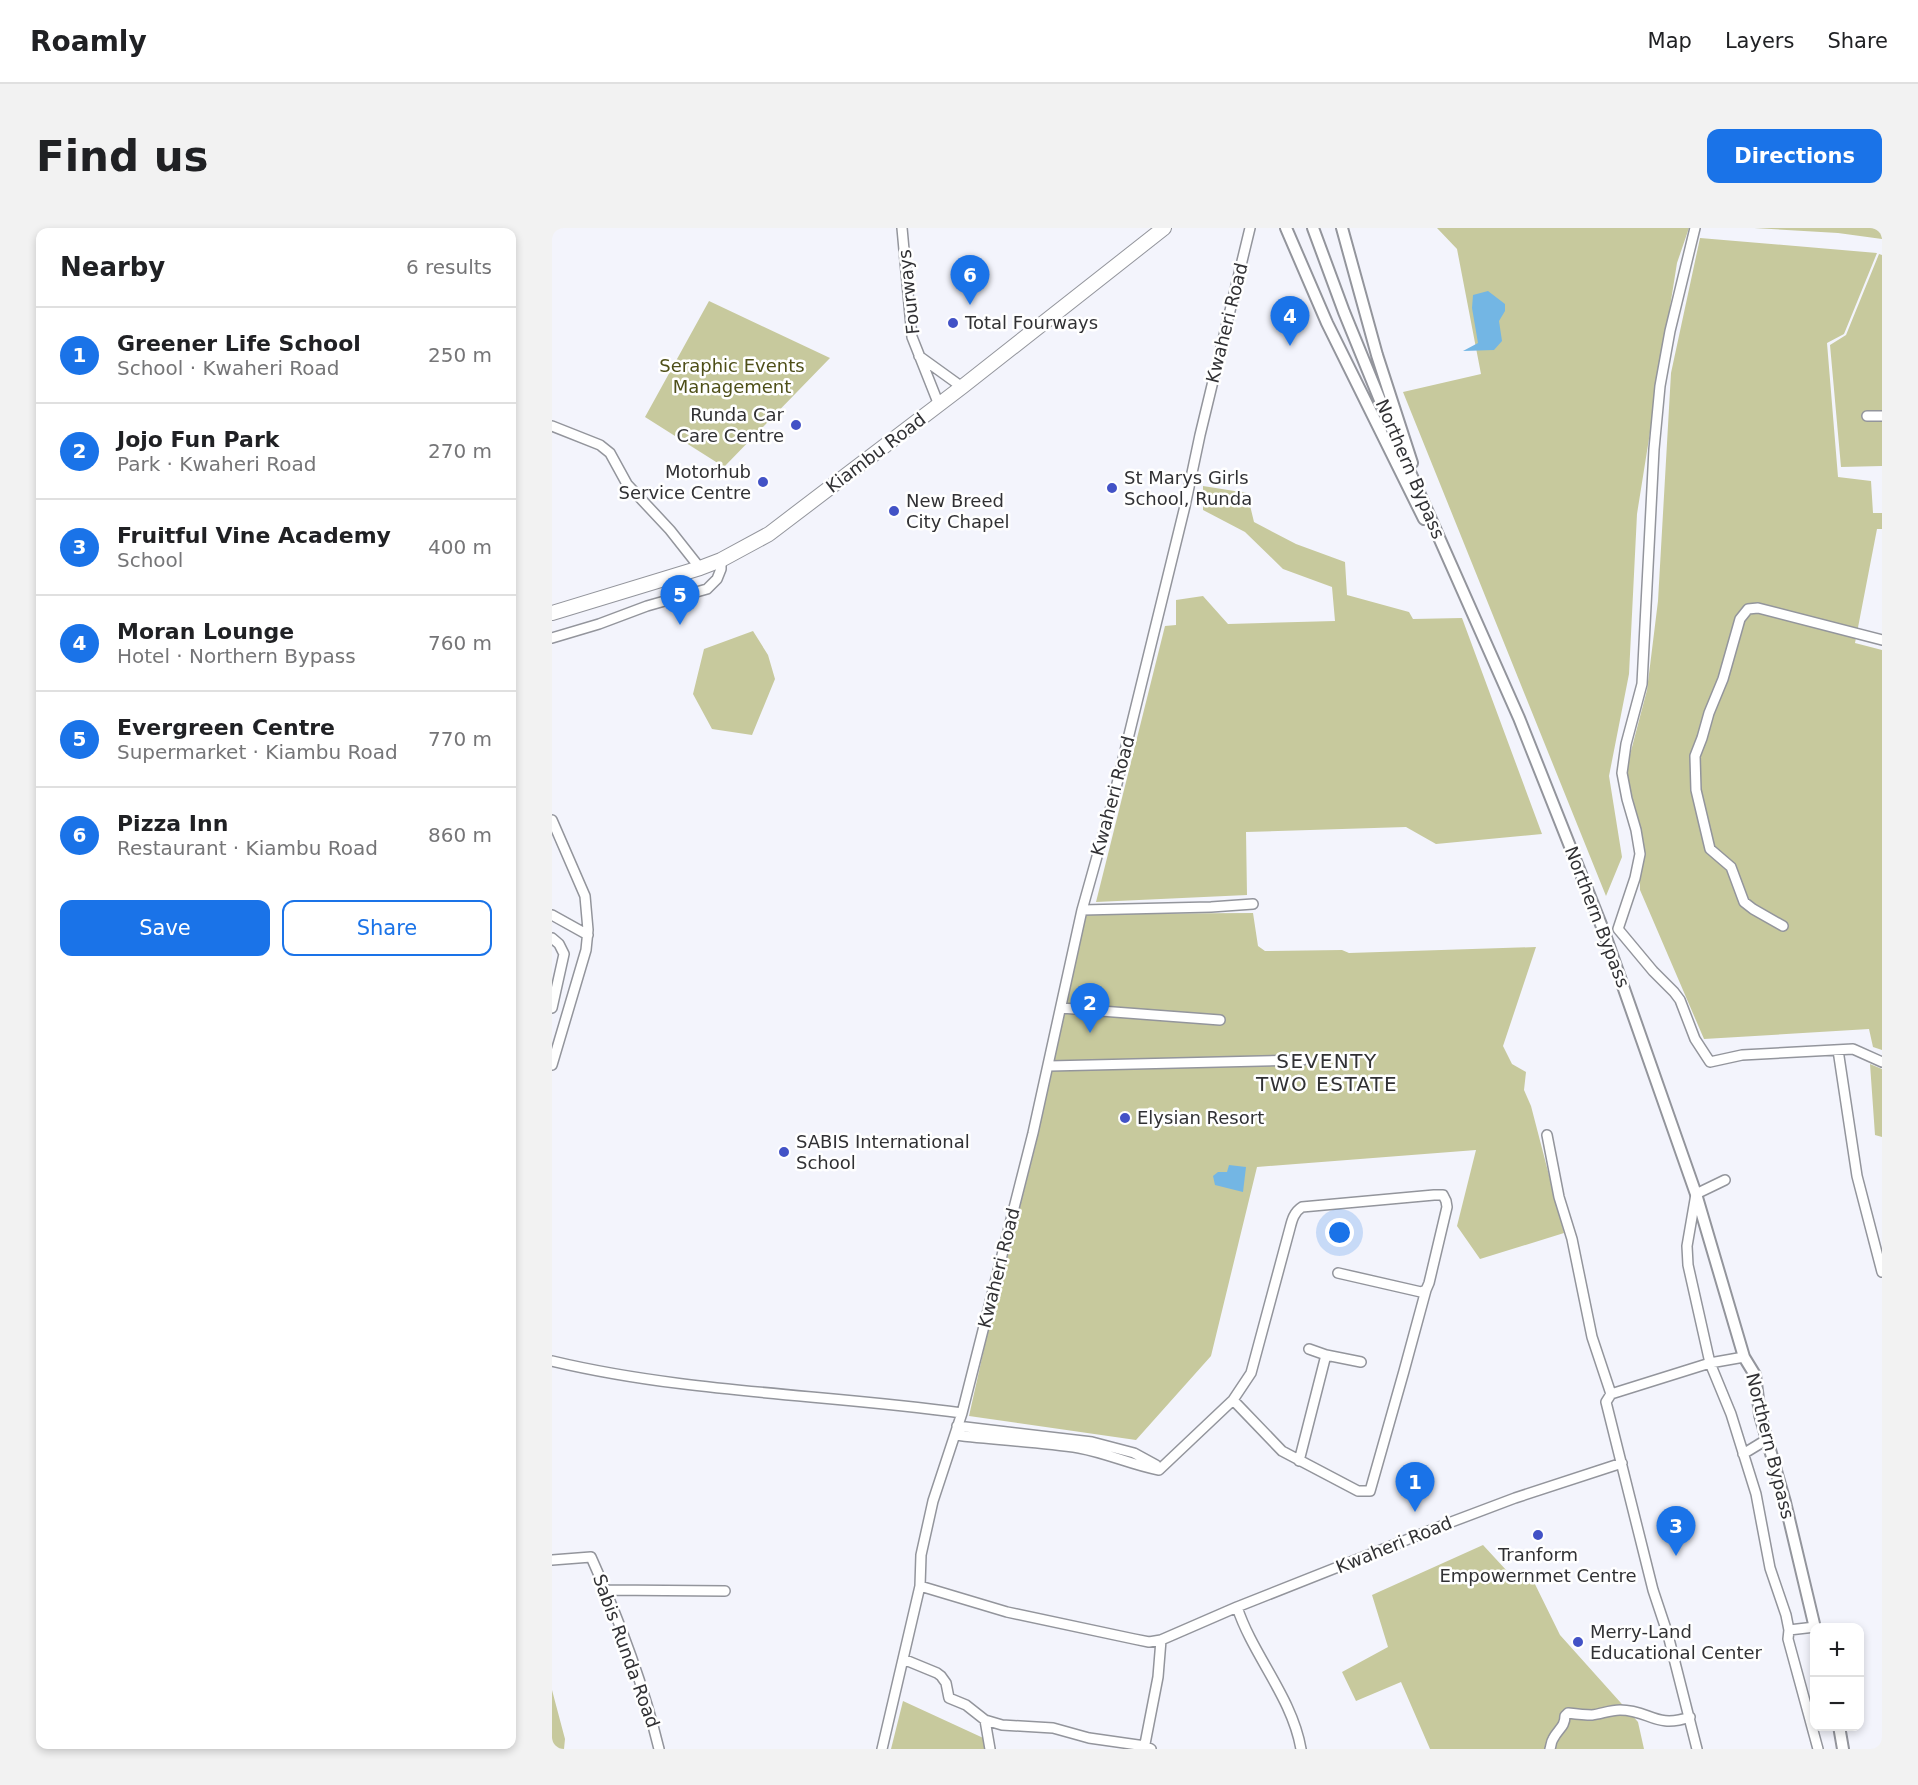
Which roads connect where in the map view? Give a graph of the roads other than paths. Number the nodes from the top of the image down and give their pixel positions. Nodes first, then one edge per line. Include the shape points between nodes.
1 (902, 228) edge
2 (1164, 228) edge
3 (1250, 228) edge
4 (1286, 228) edge
5 (1313, 228) edge
6 (1342, 228) edge
7 (1695, 228) edge
8 (919, 356) junction
9 (962, 387) junction
10 (939, 405) junction
11 (1867, 416) dead end
12 (1882, 416) edge
13 (552, 426) edge
14 (1420, 494) junction
15 (721, 560) junction
16 (1451, 563) junction
17 (700, 568) junction
18 (643, 585) junction
19 (647, 606) junction
20 (552, 613) edge
21 (552, 638) edge
22 (1882, 640) edge
23 (552, 820) edge
24 (1253, 904) dead end
25 (1082, 910) junction
26 (552, 915) edge
27 (1783, 926) dead end
28 (1618, 929) junction
29 (1604, 932) junction
30 (588, 935) junction
31 (552, 938) edge
32 (552, 1008) edge
33 (1061, 1008) junction
34 (1220, 1020) dead end
35 (1838, 1050) junction
36 (1303, 1060) dead end
37 (1882, 1062) edge
38 (552, 1065) edge
39 (1048, 1066) junction
40 (1547, 1135) dead end
41 (1725, 1180) dead end
42 (1696, 1194) junction
43 (1882, 1272) edge
44 (1338, 1273) dead end
45 (1426, 1290) junction
46 (1309, 1349) dead end
47 (1326, 1355) junction
48 (1744, 1357) junction
49 (552, 1361) edge
50 (1361, 1362) dead end
51 (1710, 1363) junction
52 (1611, 1394) junction
53 (1233, 1400) junction
54 (962, 1413) junction
55 (956, 1431) junction
56 (1766, 1440) junction
57 (1743, 1454) junction
58 (1299, 1461) junction
59 (1622, 1463) junction
60 (552, 1560) edge
61 (920, 1586) junction
62 (606, 1590) junction
63 (725, 1591) dead end
64 (1237, 1607) junction
65 (1814, 1623) edge
66 (1810, 1628) edge
67 (1789, 1630) junction
68 (1161, 1640) junction
69 (903, 1659) junction
70 (1690, 1718) junction
71 (985, 1720) junction
72 (1840, 1731) edge
73 (1147, 1748) edge
74 (659, 1749) edge
75 (882, 1749) edge
76 (990, 1749) edge
77 (1301, 1749) edge
78 (1550, 1749) edge
79 (1698, 1749) edge
80 (1818, 1749) edge
81 (1843, 1749) edge

1 - 8 street, Fourways via 912,337
2 - 9 highway, Kiambu Road
3 - 25 street, Kwaheri Road via 1114,796
4 - 16 main road via 1398,469
5 - 14 main road, Northern Bypass
6 - 14 main road
7 - 28 street via 1660,386 1642,684 1622,773 1640,854
8 - 9 street, Fourways
8 - 10 street, Fourways
9 - 10 highway, Kiambu Road
10 - 15 highway, Kiambu Road via 769,534
11 - 12 street
13 - 17 street via 600,445 610,453 627,484
14 - 16 main road, Northern Bypass
15 - 17 highway, Kiambu Road
15 - 19 street via 717,579 707,589
16 - 29 main road, Northern Bypass via 1519,718
17 - 18 highway, Kiambu Road
18 - 19 street
18 - 20 highway, Kiambu Road
19 - 21 street
22 - 27 street via 1758,608 1748,609 1740,619 1695,756 1696,790 1710,849 1731,867 1744,902
23 - 30 street via 585,896
24 - 25 street
25 - 33 street, Kwaheri Road
26 - 30 street
28 - 29 street
28 - 35 street via 1680,1000 1695,1038 1710,1062 1742,1055
29 - 42 main road, Northern Bypass
30 - 38 street
31 - 32 street via 564,954
33 - 34 street
33 - 39 street, Kwaheri Road
35 - 37 street via 1852,1049
35 - 43 street via 1857,1176
36 - 39 street
39 - 54 street, Kwaheri Road
40 - 52 street via 1592,1337
41 - 42 street
42 - 48 main road, Northern Bypass
42 - 51 street via 1688,1265
44 - 45 street
45 - 53 street via 1447,1207 1443,1195 1302,1207 1296,1211 1290,1228 1251,1373
45 - 58 street via 1370,1491 1358,1491
46 - 47 street
47 - 50 street
47 - 58 street
48 - 51 street
48 - 56 main road, Northern Bypass via 1755,1375
49 - 54 street via 659,1382
51 - 52 street
51 - 57 street
52 - 59 street via 1606,1402
53 - 55 street via 1159,1470 1092,1446
53 - 58 street via 1276,1445
54 - 55 street, Kwaheri Road
55 - 61 street, Kwaheri Road via 933,1501 921,1555
56 - 57 street
56 - 65 main road, Northern Bypass
57 - 67 street
59 - 64 street, Kwaheri Road via 1495,1506
59 - 70 street
60 - 62 street, Sabis Runda Road via 591,1557
61 - 68 street, Kwaheri Road via 1007,1612 1134,1639
61 - 69 street
62 - 63 street
62 - 74 street, Sabis Runda Road via 648,1703
64 - 68 street, Kwaheri Road
64 - 77 street via 1242,1624 1294,1720
66 - 67 street
67 - 80 street via 1788,1639
68 - 73 street
69 - 71 street via 937,1673 946,1683 950,1698
69 - 75 street
70 - 78 street via 1665,1722 1628,1710 1568,1713
70 - 79 street
71 - 73 street via 1053,1728
71 - 76 street
72 - 81 main road

